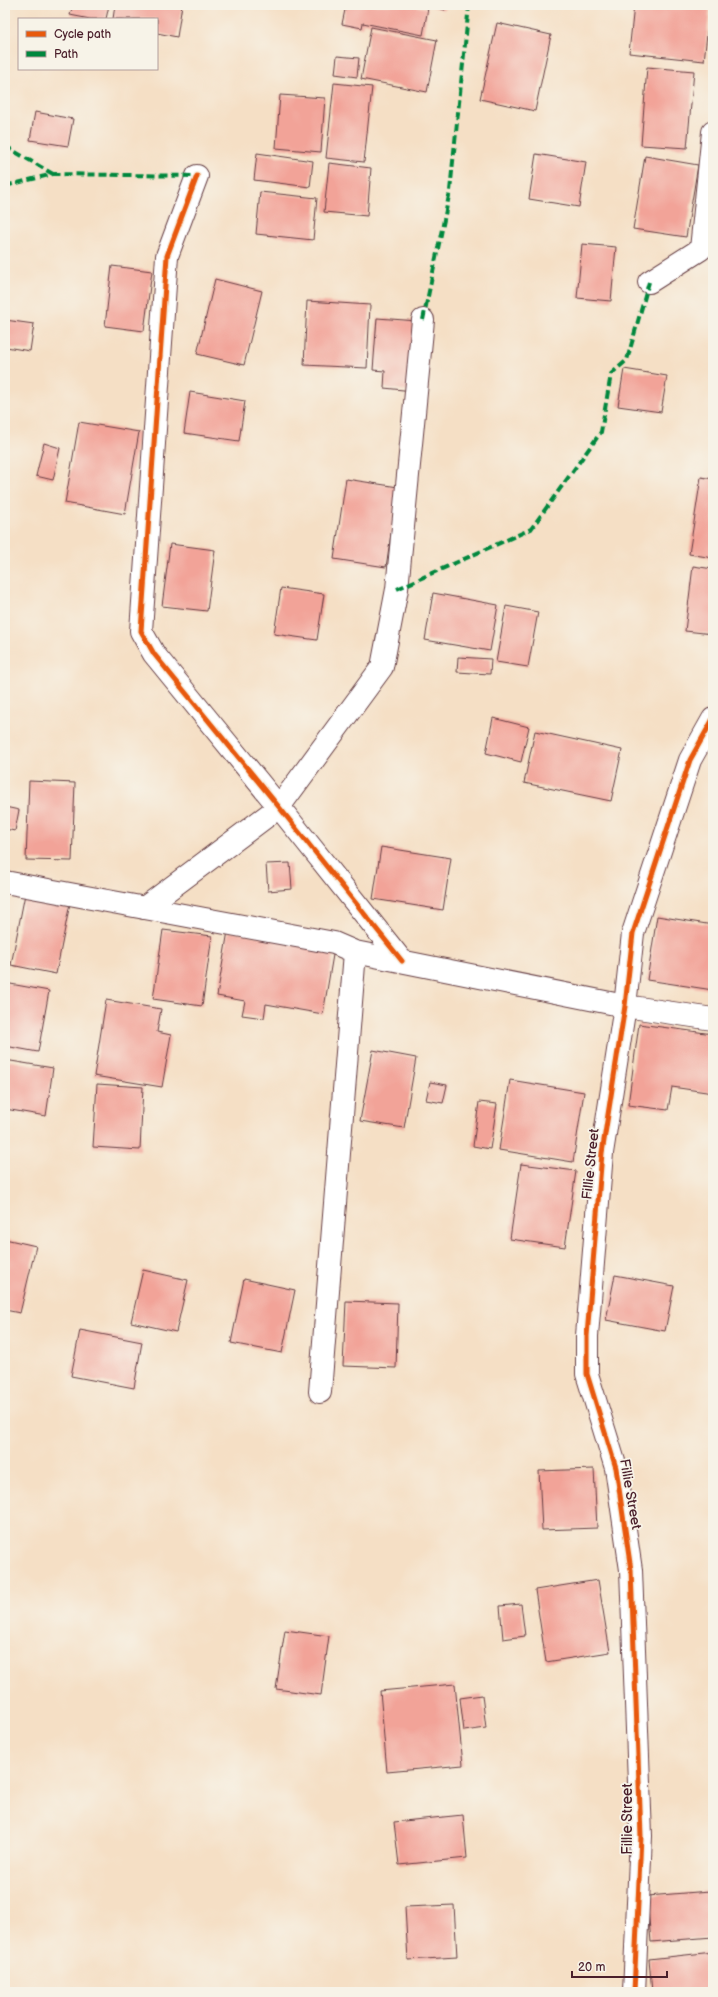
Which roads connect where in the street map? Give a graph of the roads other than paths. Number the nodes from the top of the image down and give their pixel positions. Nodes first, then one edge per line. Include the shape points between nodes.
1 (713, 132) edge
2 (197, 176) dead end
3 (649, 282) dead end
4 (423, 320) dead end
5 (713, 719) edge
6 (279, 807) junction
7 (5, 882) edge
8 (144, 908) junction
9 (355, 952) junction
10 (402, 961) junction
11 (625, 1006) junction
12 (713, 1019) edge
13 (320, 1392) dead end
14 (634, 1992) edge

1 - 3 street via 701,249
2 - 6 street via 167,256 141,631 154,654
4 - 6 street via 397,589 382,667
5 - 11 street, Fillie Street via 690,760 633,932
6 - 8 street
6 - 10 street
7 - 8 street
8 - 9 street via 334,944
9 - 10 street
9 - 13 street
10 - 11 street
11 - 12 street
11 - 14 street, Fillie Street via 602,1153 587,1336 587,1374 616,1468 631,1570 641,1836

